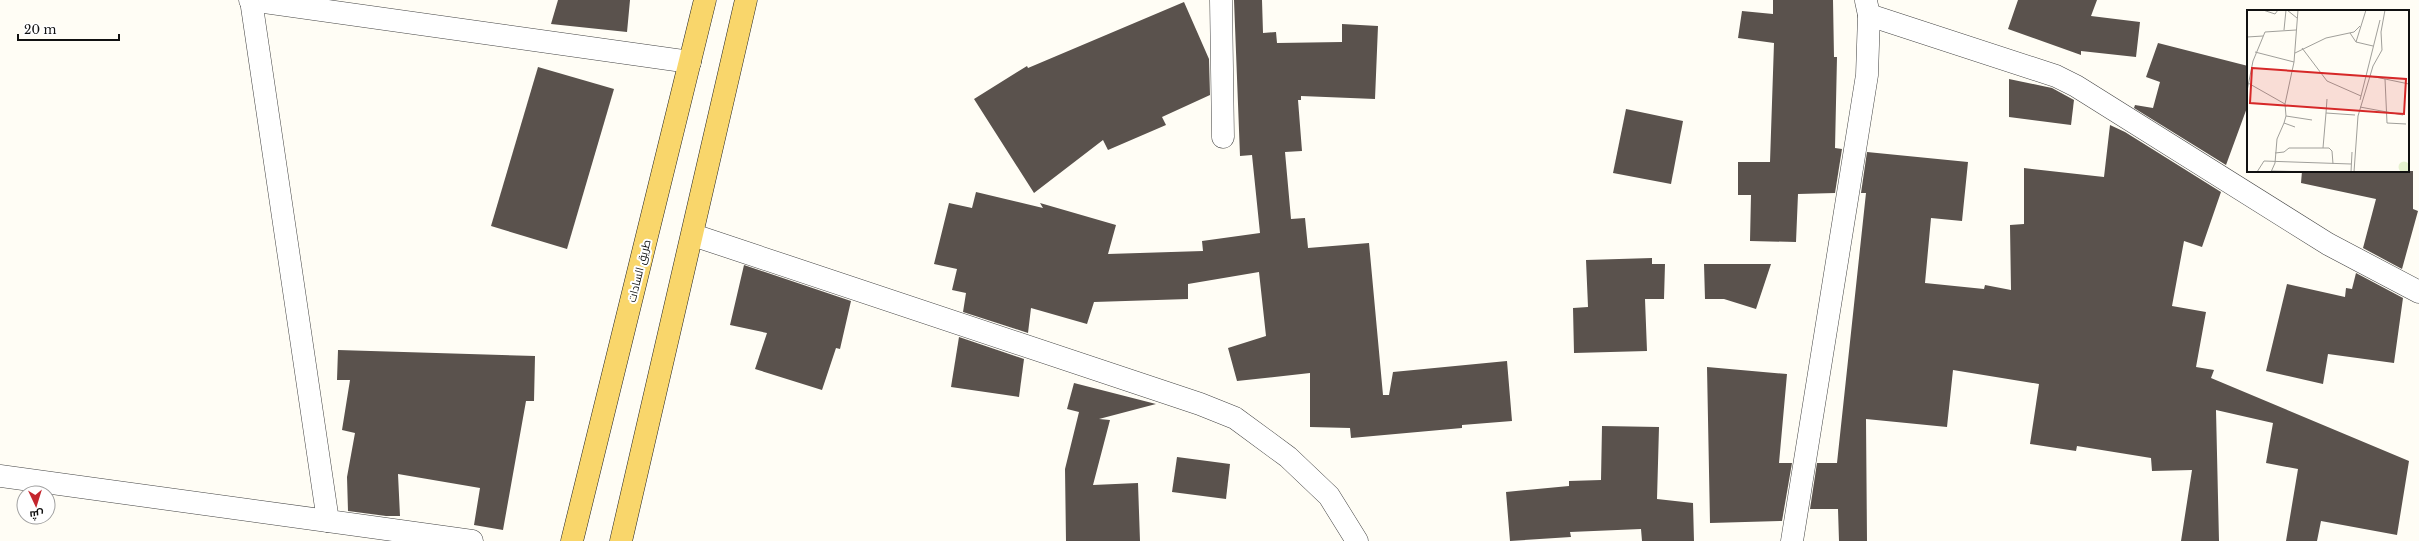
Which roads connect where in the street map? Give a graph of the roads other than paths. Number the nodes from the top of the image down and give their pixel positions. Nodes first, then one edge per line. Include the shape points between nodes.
1 (251, 0) edge
2 (705, 0) edge
3 (746, 0) edge
4 (1221, 0) edge
5 (1868, 7) edge
6 (690, 62) junction
7 (1223, 137) dead end
8 (693, 235) junction
9 (2419, 292) edge
10 (0, 476) edge
11 (328, 521) junction
12 (472, 541) edge
13 (572, 541) edge
14 (621, 541) edge
15 (1357, 541) edge
16 (1792, 541) edge

1 - 6 street
1 - 11 street
2 - 6 main road, طريق السادات
3 - 8 main road
4 - 7 street
5 - 9 street via 2056,76 2076,86 2328,244
5 - 16 street via 1867,75
6 - 13 main road, طريق السادات
8 - 14 main road
8 - 15 street via 1200,404 1235,418 1288,457 1329,496
10 - 11 street
11 - 12 street

